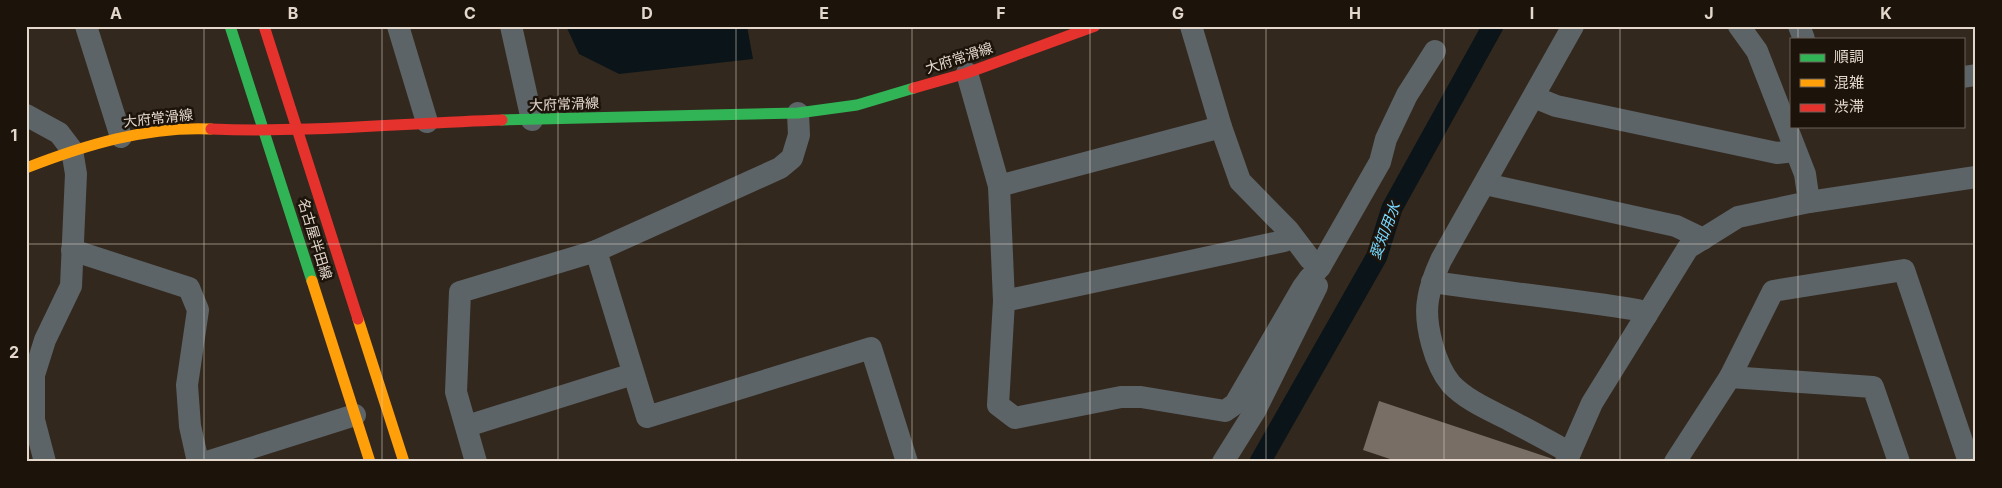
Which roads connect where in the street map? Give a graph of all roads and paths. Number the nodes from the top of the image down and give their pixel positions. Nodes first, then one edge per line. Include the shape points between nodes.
1 (86, 26) edge
2 (230, 26) edge
3 (264, 26) edge
4 (398, 26) edge
5 (511, 26) edge
6 (1095, 26) edge
7 (1191, 26) edge
8 (1573, 26) edge
9 (1738, 26) edge
10 (1799, 26) edge
11 (1804, 38) edge
12 (1434, 51) dead end
13 (967, 72) junction
14 (1534, 97) junction
15 (1783, 98) edge
16 (798, 113) junction
17 (26, 115) edge
18 (532, 120) junction
19 (427, 122) junction
20 (1222, 128) junction
21 (298, 130) junction
22 (265, 131) junction
23 (121, 137) junction
24 (72, 150) junction
25 (1795, 151) junction
26 (26, 168) edge
27 (1976, 177) edge
28 (1485, 184) junction
29 (999, 186) junction
30 (1809, 202) junction
31 (1291, 236) junction
32 (1703, 239) junction
33 (72, 250) junction
34 (596, 251) junction
35 (1315, 273) junction
36 (1432, 282) junction
37 (1004, 301) junction
38 (1646, 316) junction
39 (634, 374) junction
40 (1730, 377) junction
41 (355, 415) junction
42 (466, 426) junction
43 (1568, 457) edge
44 (45, 462) edge
45 (198, 462) edge
46 (207, 462) edge
47 (370, 462) edge
48 (404, 462) edge
49 (476, 462) edge
50 (907, 462) edge
51 (1223, 462) edge
52 (1675, 462) edge
53 (1898, 462) edge
54 (1969, 462) edge

1 - 23 street
2 - 22 main road, 名古屋半田線
3 - 21 main road, 名古屋半田線
4 - 19 street
5 - 18 street
6 - 13 main road, 大府常滑線
7 - 20 street
8 - 14 street
9 - 15 street
10 - 11 street
12 - 35 street via 1386,139 1380,162
13 - 16 main road, 大府常滑線 via 857,105
13 - 29 street
14 - 25 street via 1556,106 1777,153
14 - 28 street
15 - 25 street
16 - 18 main road, 大府常滑線
16 - 34 street via 799,135 792,158 780,168
17 - 24 street via 59,132
18 - 19 main road, 大府常滑線
19 - 21 main road, 大府常滑線
20 - 29 street
20 - 31 street via 1240,181
21 - 22 main road, 大府常滑線
21 - 48 main road, 名古屋半田線
22 - 23 main road, 大府常滑線 via 193,128
22 - 41 main road, 名古屋半田線
23 - 24 main road, 大府常滑線
24 - 26 main road, 大府常滑線
24 - 33 street via 76,174
25 - 30 street via 1805,174
27 - 30 street
28 - 32 street via 1676,226
28 - 36 street via 1441,260
29 - 37 street
30 - 32 street via 1738,217
31 - 35 street via 1310,259
31 - 37 street via 1284,241
32 - 38 street via 1688,248
33 - 44 street via 71,286 45,340 34,375 34,420
33 - 45 street via 189,288 198,310 187,385 190,426
34 - 39 street
34 - 42 street via 460,292 456,392
35 - 37 street via 1303,286 1235,404 1225,411 1140,397 1121,397 1015,418 998,405
35 - 51 street via 1318,286 1254,411
36 - 38 street via 1577,300 1638,310
36 - 43 street via 1427,320 1436,357 1452,385 1480,406
38 - 43 street via 1592,403
39 - 42 street
39 - 50 street via 647,417 871,348
40 - 52 street
40 - 53 street via 1873,387
40 - 54 street via 1774,291 1904,270
41 - 46 street
41 - 47 main road, 名古屋半田線
42 - 49 street

